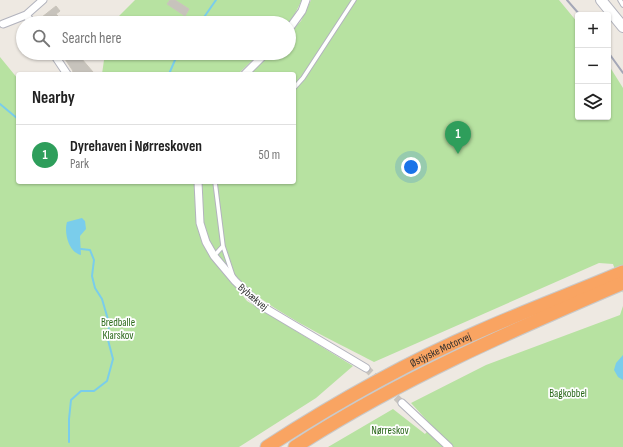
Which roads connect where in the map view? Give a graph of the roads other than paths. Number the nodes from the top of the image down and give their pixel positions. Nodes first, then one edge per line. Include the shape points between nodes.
1 (43, 0) edge
2 (306, 0) edge
3 (354, 0) edge
4 (601, 0) edge
5 (620, 0) edge
6 (623, 5) edge
7 (26, 15) edge
8 (16, 19) edge
9 (296, 19) edge
10 (3, 24) dead end
11 (623, 27) edge
12 (57, 60) edge
13 (259, 60) edge
14 (66, 72) edge
15 (247, 72) edge
16 (296, 86) edge
17 (198, 184) edge
18 (214, 184) edge
19 (223, 246) junction
20 (214, 256) junction
21 (623, 272) edge
22 (234, 281) junction
23 (623, 283) edge
24 (603, 286) junction
25 (366, 368) tunnel mouth
26 (402, 403) tunnel mouth
27 (267, 447) edge
28 (295, 447) edge
29 (449, 447) edge

1 - 7 street
2 - 9 street
3 - 16 lane via 304,78
4 - 11 street
5 - 6 lane
8 - 10 street
12 - 14 street
13 - 15 street
17 - 20 street, Bybækvej via 200,223
18 - 19 lane
19 - 20 lane
19 - 22 lane
20 - 22 street, Bybækvej
21 - 24 highway, Østjyske Motorvej
22 - 25 street, Bybækvej via 260,305
23 - 24 highway, Østjyske Motorvej
24 - 27 highway, Østjyske Motorvej via 479,331 412,363 361,389
24 - 28 highway, Østjyske Motorvej via 421,374 360,407
26 - 29 street

